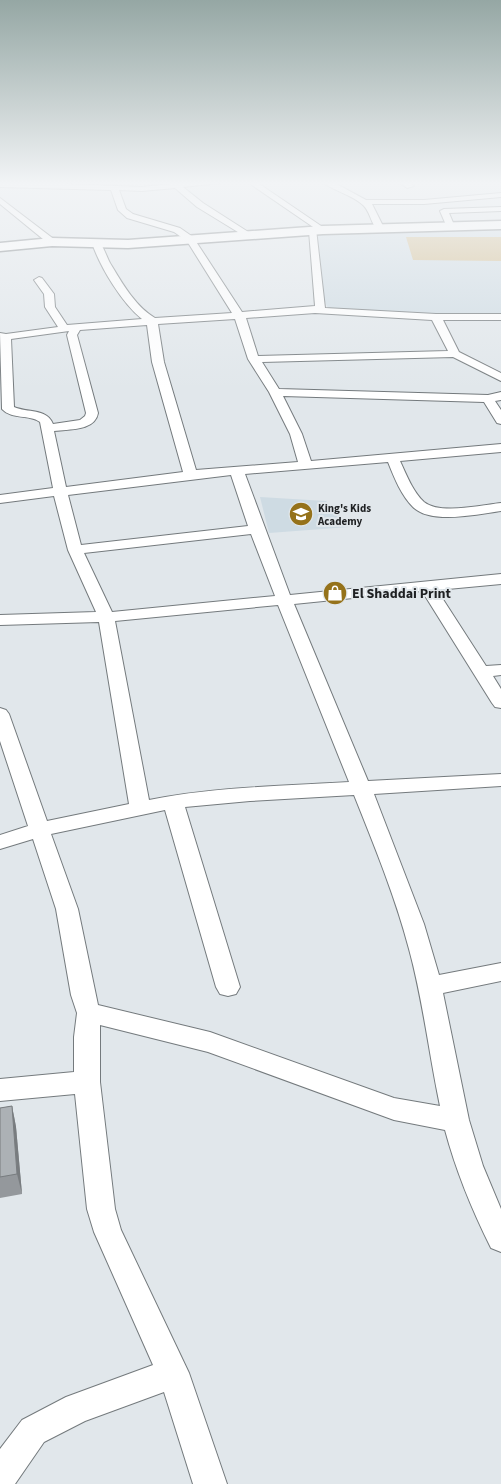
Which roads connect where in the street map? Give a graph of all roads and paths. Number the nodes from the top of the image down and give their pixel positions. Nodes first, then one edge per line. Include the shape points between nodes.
1 (98, 250) edge
2 (197, 250) edge
3 (315, 250) edge
4 (40, 280) dead end
5 (315, 310) junction
6 (240, 316) junction
7 (436, 317) junction
8 (501, 317) edge
9 (152, 321) junction
10 (77, 327) junction
11 (64, 328) junction
12 (3, 336) edge
13 (455, 354) junction
14 (254, 359) junction
15 (501, 378) edge
16 (275, 392) junction
17 (501, 396) edge
18 (488, 399) junction
19 (501, 420) edge
20 (49, 428) junction
21 (501, 448) edge
22 (392, 457) junction
23 (306, 465) junction
24 (237, 472) junction
25 (191, 475) junction
26 (60, 491) junction
27 (0, 499) edge
28 (501, 507) edge
29 (256, 529) junction
30 (75, 550) junction
31 (501, 579) edge
32 (427, 586) junction
33 (283, 600) junction
34 (106, 617) junction
35 (0, 620) edge
36 (501, 670) edge
37 (481, 672) junction
38 (501, 703) edge
39 (1, 717) edge
40 (501, 780) edge
41 (362, 789) junction
42 (173, 802) junction
43 (140, 808) junction
44 (40, 830) junction
45 (0, 842) edge
46 (501, 972) edge
47 (430, 986) junction
48 (228, 987) dead end
49 (90, 1013) junction
50 (87, 1082) junction
51 (0, 1090) edge
52 (456, 1120) junction
53 (501, 1238) edge
54 (173, 1373) junction
55 (0, 1477) edge
56 (210, 1484) edge

1 - 9 street via 129,301
2 - 6 street
3 - 5 street via 320,308
4 - 11 street via 49,294 50,307
5 - 6 street
5 - 7 street
6 - 9 street
6 - 14 street
7 - 8 street
7 - 13 street
9 - 10 street
9 - 25 street via 158,362
10 - 11 street
10 - 20 street via 72,335 91,418 84,423
11 - 12 street
12 - 20 street via 8,409 42,417
13 - 14 street
13 - 15 street
14 - 16 street
16 - 18 street
16 - 23 street via 296,434
17 - 18 street
18 - 19 street
20 - 26 street
21 - 22 street
22 - 23 street
22 - 28 street via 419,504 427,510 438,513
23 - 24 street
24 - 25 street
24 - 29 street
25 - 26 street
26 - 27 street
26 - 30 street
29 - 30 street
29 - 33 street
30 - 34 street
31 - 32 street
32 - 33 street
32 - 37 street
33 - 34 street
33 - 41 street
34 - 35 street
34 - 43 street
36 - 37 street
37 - 38 street
39 - 44 street
40 - 41 street
41 - 42 street via 250,794
41 - 47 street via 414,927
42 - 43 street
42 - 48 street
43 - 44 street
44 - 45 street
44 - 49 street via 67,909 83,995
46 - 47 street
47 - 52 street
49 - 50 street via 86,1036
49 - 52 street via 210,1042 394,1109
50 - 51 street
50 - 54 street via 100,1209
52 - 53 street via 482,1203
54 - 55 street via 77,1408 33,1430
54 - 56 street

